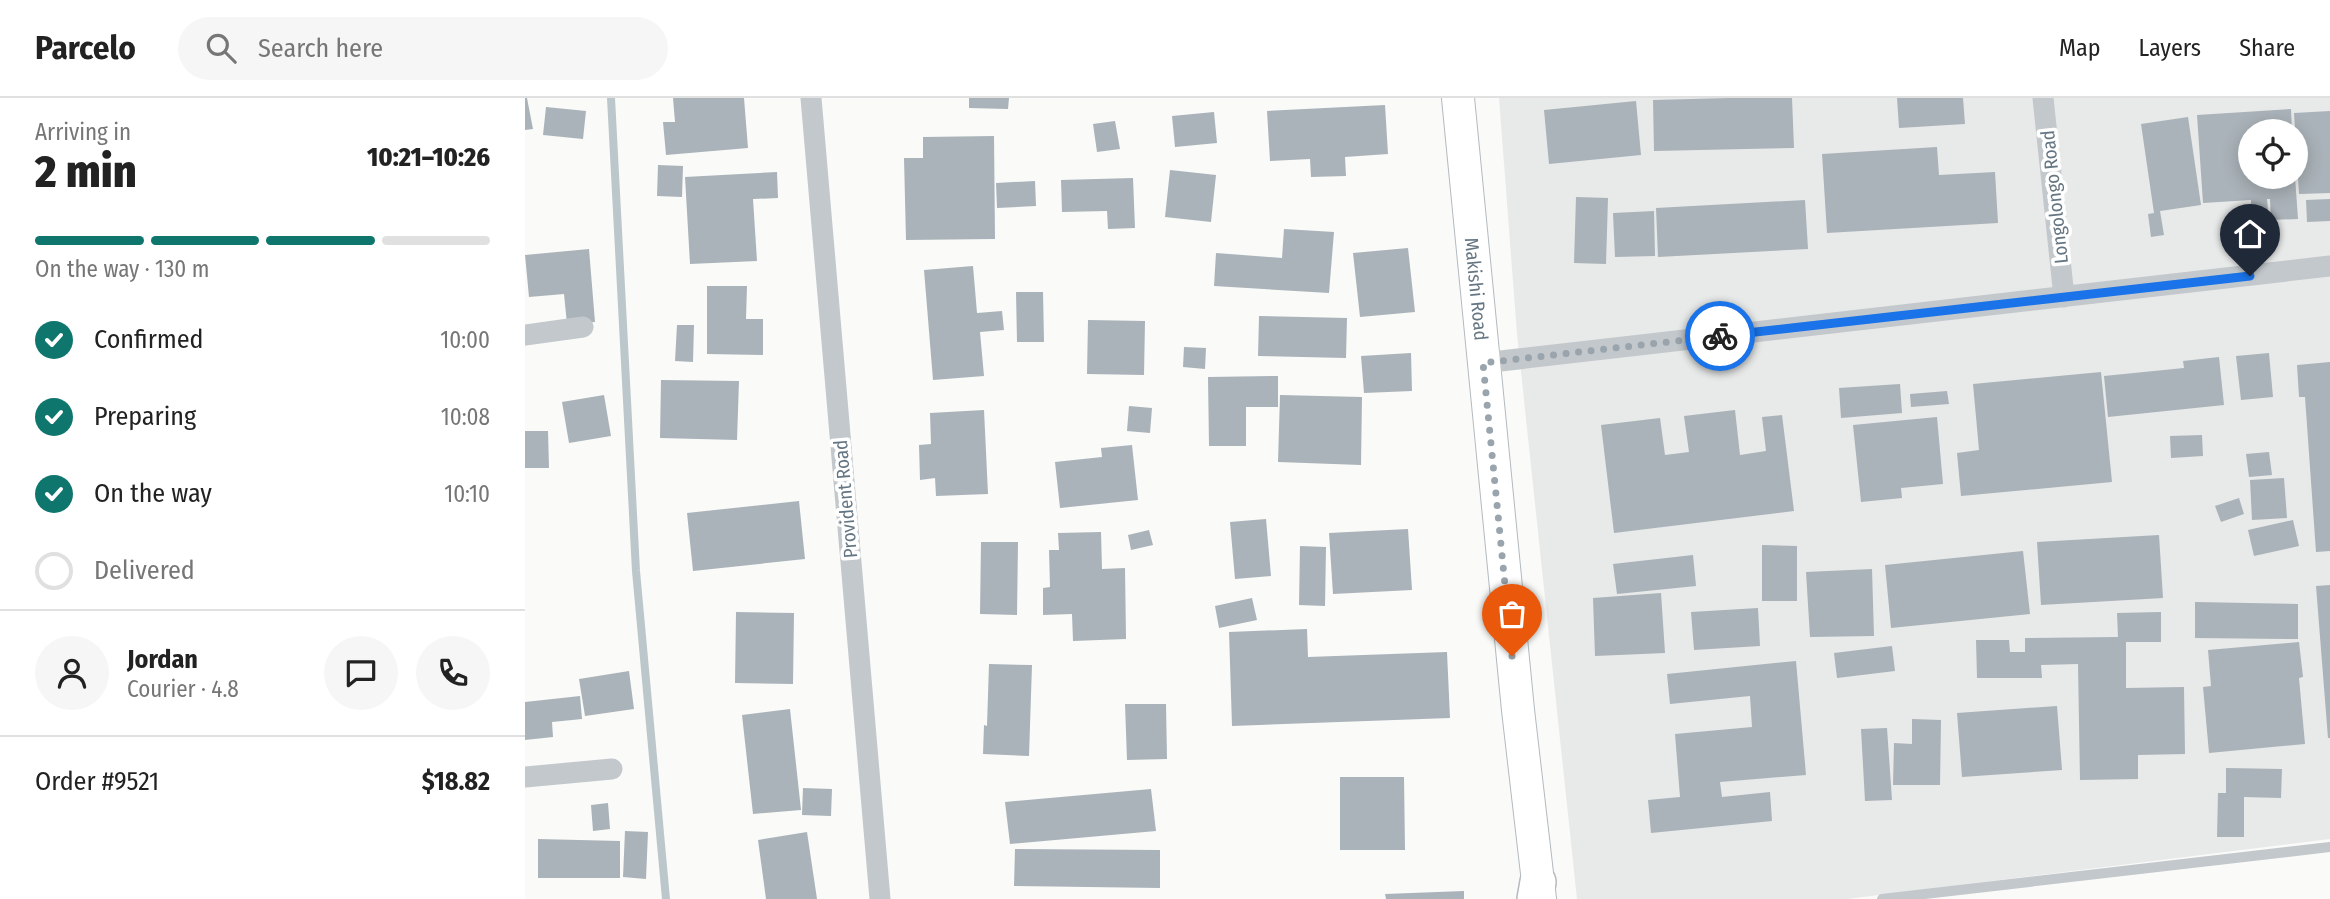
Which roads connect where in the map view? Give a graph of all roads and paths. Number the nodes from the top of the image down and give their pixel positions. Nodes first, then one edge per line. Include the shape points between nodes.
1 (811, 98) edge
2 (1458, 98) edge
3 (2043, 98) edge
4 (2330, 267) edge
5 (2064, 297) junction
6 (583, 327) dead end
7 (525, 335) edge
8 (1483, 363) junction
9 (612, 769) dead end
10 (525, 777) edge
11 (2330, 847) edge
12 (1537, 893) edge
13 (880, 899) edge
14 (1882, 899) edge

1 - 13 street, Provident Road
2 - 8 main road, Makishi Road
3 - 5 street, Longolongo Road
4 - 5 street
5 - 8 street
6 - 7 street
8 - 12 main road, Makishi Road
9 - 10 street
11 - 14 lane

